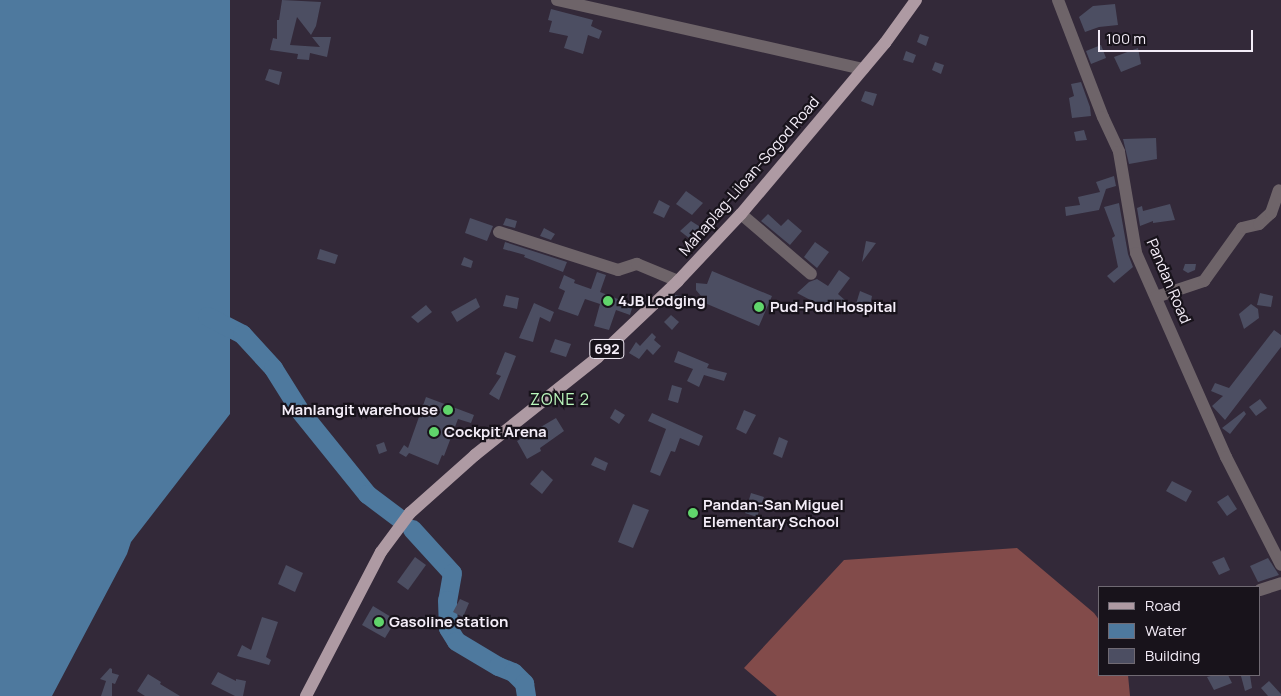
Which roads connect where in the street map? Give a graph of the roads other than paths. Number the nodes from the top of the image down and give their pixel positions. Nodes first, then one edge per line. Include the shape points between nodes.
1 (557, 0) edge
2 (916, 0) edge
3 (1058, 0) edge
4 (863, 69) junction
5 (1279, 190) dead end
6 (741, 214) junction
7 (499, 232) dead end
8 (811, 274) dead end
9 (678, 281) junction
10 (1156, 297) junction
11 (1281, 564) edge
12 (1281, 583) edge
13 (1261, 590) edge
14 (306, 696) edge

1 - 4 street
2 - 4 main road, Mahaplag-Liloan-Sogod Road / 692
3 - 10 street, Pandan Road via 1119,152 1136,253
4 - 6 main road, Mahaplag-Liloan-Sogod Road / 692
5 - 10 street via 1271,213 1259,224 1242,228 1204,281
6 - 8 street
6 - 9 main road, Mahaplag-Liloan-Sogod Road / 692
7 - 9 street via 618,270 637,264
9 - 14 main road, Mahaplag-Liloan-Sogod Road / 692 via 598,357 475,455 410,513 380,552
10 - 11 street, Pandan Road via 1226,457
12 - 13 street

